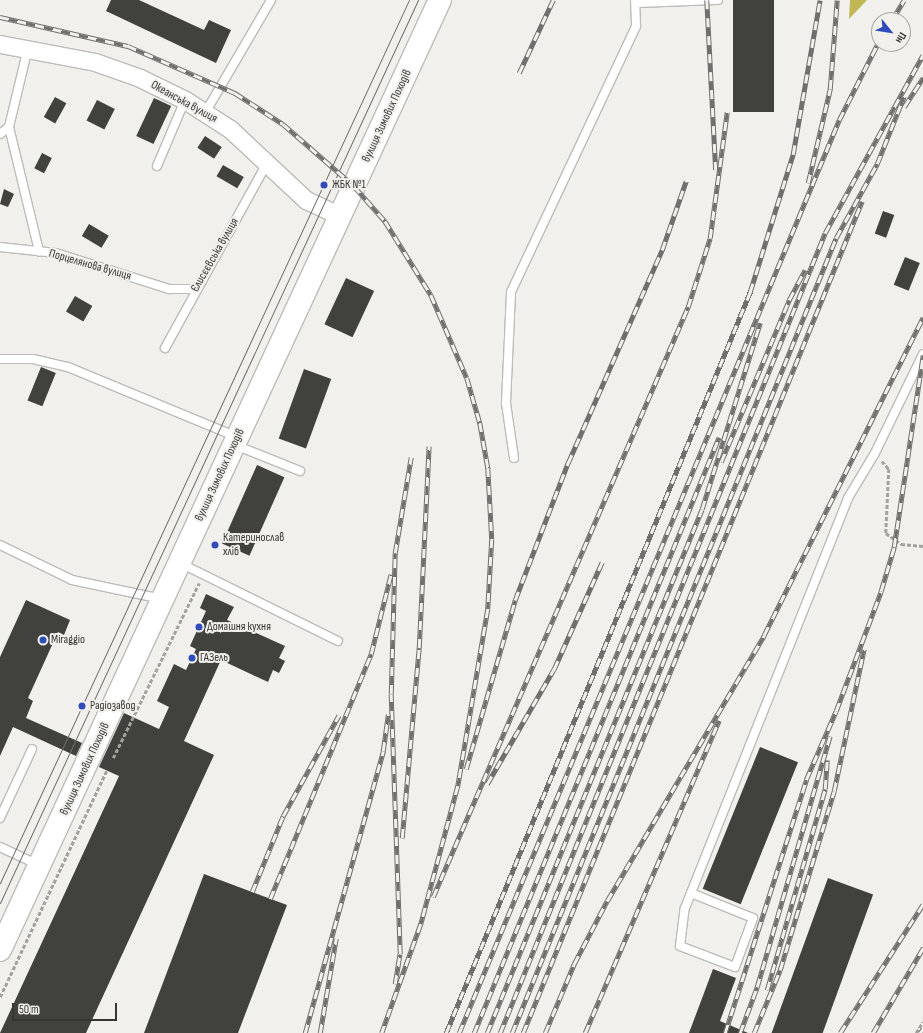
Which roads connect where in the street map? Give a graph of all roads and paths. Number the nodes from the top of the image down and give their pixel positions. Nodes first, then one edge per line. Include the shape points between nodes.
1 (271, 0) edge
2 (440, 0) edge
3 (718, 0) edge
4 (636, 2) edge
5 (0, 44) edge
6 (29, 47) junction
7 (185, 100) junction
8 (206, 113) junction
9 (9, 127) junction
10 (0, 134) edge
11 (268, 163) junction
12 (157, 166) dead end
13 (340, 216) junction
14 (0, 247) edge
15 (39, 251) junction
16 (195, 289) junction
17 (164, 348) dead end
18 (923, 354) edge
19 (0, 359) edge
20 (236, 441) junction
21 (875, 453) junction
22 (514, 458) dead end
23 (300, 471) dead end
24 (0, 545) edge
25 (923, 546) edge
26 (180, 563) junction
27 (203, 576) junction
28 (163, 599) junction
29 (338, 641) dead end
30 (32, 749) dead end
31 (113, 758) dead end
32 (107, 770) dead end
33 (0, 818) edge
34 (0, 847) edge
35 (40, 866) junction
36 (691, 893) junction
37 (0, 950) edge
38 (0, 997) edge
39 (923, 1022) edge
40 (916, 1033) edge

1 - 8 lane
2 - 13 main road, вулиця Зимових Походів
3 - 4 lane
4 - 22 lane via 636,26 511,292 506,403
5 - 6 street, Океанська вулиця
6 - 7 street, Океанська вулиця via 95,62 140,78
6 - 9 lane
7 - 8 street, Океанська вулиця
7 - 12 lane
8 - 11 street, Океанська вулиця via 230,129
9 - 10 lane
9 - 15 lane, Порцелянова вулиця
11 - 13 street, Океанська вулиця via 306,200
11 - 16 lane, Єлисєєвська вулиця
13 - 20 main road, вулиця Зимових Походів
14 - 15 lane
15 - 16 lane, Порцелянова вулиця via 56,253 168,289
16 - 17 lane, Єлисєєвська вулиця
18 - 21 lane
19 - 20 lane via 33,359 68,367
20 - 23 lane
20 - 26 main road, вулиця Зимових Походів
21 - 25 path via 889,469 886,533 900,544
21 - 36 lane via 845,505
24 - 28 lane via 72,580
26 - 27 lane
26 - 28 main road, вулиця Зимових Походів
27 - 29 lane
27 - 31 path
28 - 35 main road, вулиця Зимових Походів
30 - 33 lane
32 - 38 path
34 - 35 lane
35 - 37 main road, вулиця Зимових Походів
36 - 36 lane via 685,908 680,946 735,968 753,918
39 - 40 path

